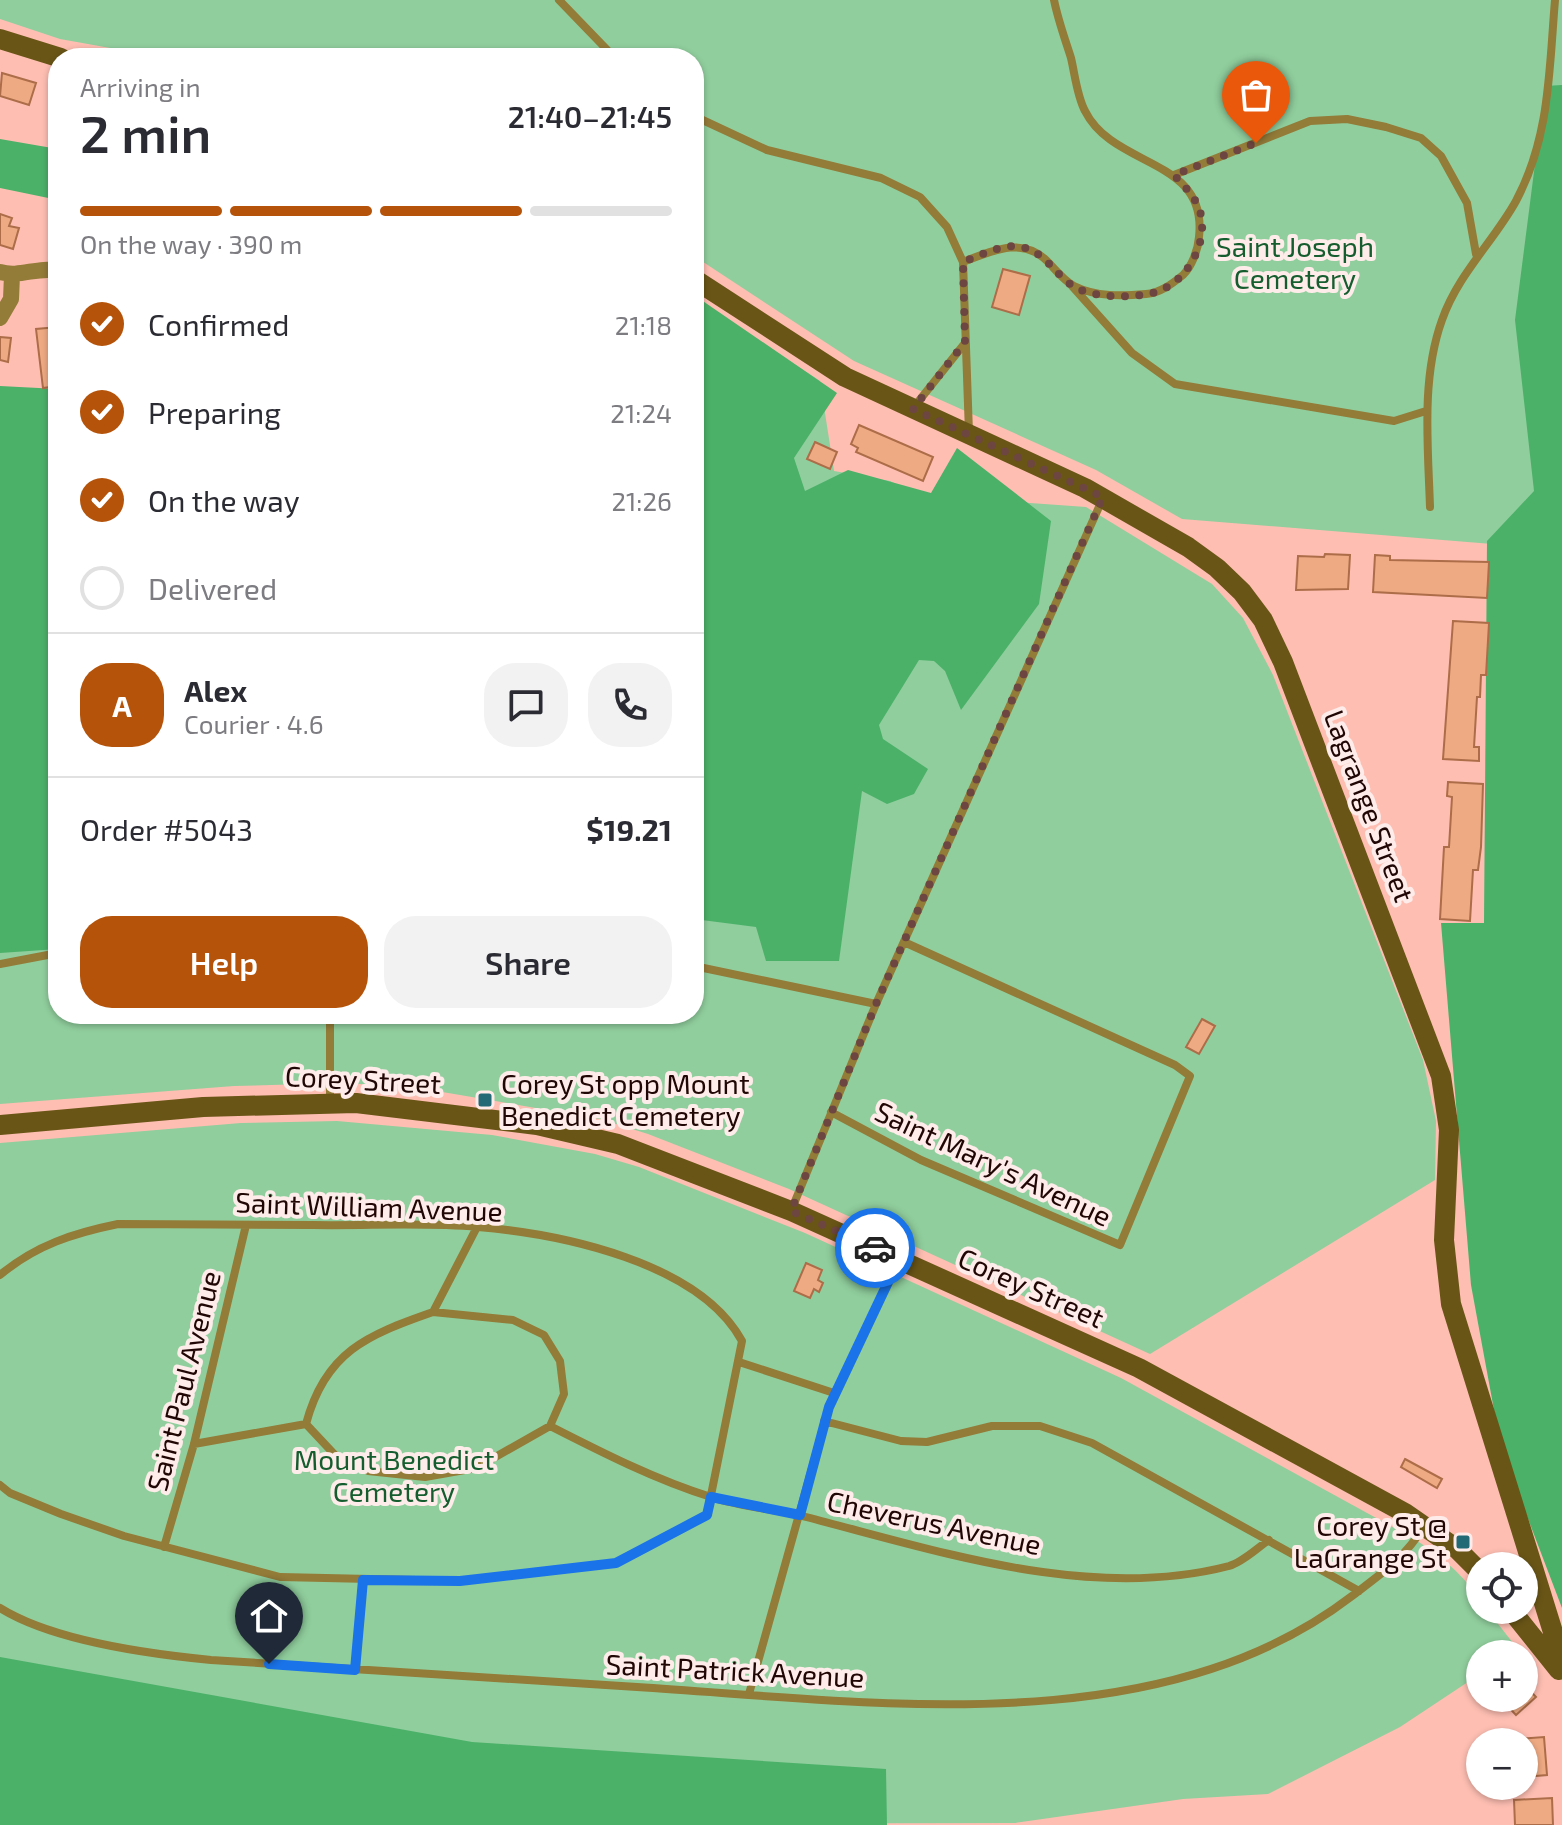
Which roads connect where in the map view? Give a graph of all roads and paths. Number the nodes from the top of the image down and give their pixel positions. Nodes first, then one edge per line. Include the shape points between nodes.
1 (559, 0) edge
2 (1054, 0) edge
3 (1555, 0) edge
4 (0, 39) edge
5 (605, 48) edge
6 (48, 54) edge
7 (704, 121) edge
8 (1174, 175) junction
9 (1476, 254) junction
10 (963, 262) junction
11 (48, 269) edge
12 (6, 274) edge
13 (1072, 285) junction
14 (704, 286) edge
15 (0, 318) edge
16 (965, 342) junction
17 (913, 409) junction
18 (1426, 411) junction
19 (969, 435) junction
20 (1103, 497) junction
21 (1430, 507) dead end
22 (904, 942) junction
23 (48, 955) edge
24 (0, 964) edge
25 (704, 968) edge
26 (876, 1004) junction
27 (330, 1024) edge
28 (330, 1102) junction
29 (831, 1112) junction
30 (0, 1125) edge
31 (791, 1211) junction
32 (246, 1225) junction
33 (477, 1227) junction
34 (899, 1259) junction
35 (0, 1275) edge
36 (433, 1312) junction
37 (739, 1362) junction
38 (834, 1393) junction
39 (824, 1421) junction
40 (306, 1424) junction
41 (550, 1426) junction
42 (194, 1444) junction
43 (0, 1485) edge
44 (711, 1497) junction
45 (800, 1515) junction
46 (1424, 1525) junction
47 (1269, 1540) junction
48 (164, 1547) junction
49 (1522, 1552) edge
50 (1466, 1558) edge
51 (363, 1580) junction
52 (1359, 1591) junction
53 (1538, 1599) edge
54 (0, 1608) edge
55 (1522, 1624) edge
56 (1562, 1661) edge
57 (355, 1670) junction
58 (1562, 1673) edge
59 (749, 1694) junction

1 - 5 lane
2 - 8 lane via 1084,110 1118,147
3 - 9 lane via 1538,154 1514,204
4 - 6 main road
7 - 10 lane via 767,150 881,178 920,197 947,227
8 - 9 lane via 1310,121 1347,119 1386,127 1421,138 1441,156 1467,203
8 - 13 lane via 1193,196 1201,217 1199,244 1189,269 1152,294 1100,294
9 - 18 lane via 1442,320
10 - 13 lane via 1020,246 1039,252
10 - 16 lane
11 - 12 street
12 - 15 street via 11,299
13 - 18 lane via 1132,353 1175,384 1394,421
14 - 17 main road, Lagrange Street via 834,371
16 - 17 lane
16 - 19 lane
17 - 19 main road, Lagrange Street
18 - 21 lane
19 - 20 main road, Lagrange Street
20 - 22 lane
20 - 49 main road, Lagrange Street via 1226,575 1263,620 1283,662 1441,1076 1449,1130 1444,1240 1448,1290
22 - 26 lane
22 - 29 lane, Saint Mary's Avenue via 1190,1076 1120,1245 921,1160
23 - 24 lane
25 - 26 lane
26 - 29 lane
27 - 28 lane
28 - 30 main road, Corey Street
28 - 31 main road, Corey Street via 453,1113 593,1137
29 - 31 lane
31 - 34 main road, Corey Street
32 - 33 lane, Saint William Avenue
32 - 35 lane, Saint William Avenue via 118,1224 67,1234
32 - 42 lane, Saint Paul Avenue
33 - 36 lane
33 - 37 lane, Saint William Avenue via 560,1239 664,1272 731,1320 742,1341
34 - 38 lane
34 - 46 main road, Corey Street via 1139,1368
36 - 40 lane via 372,1333 333,1365 314,1392
36 - 41 lane via 513,1320 544,1335 560,1361 564,1394
37 - 38 lane
37 - 44 lane, Saint William Avenue
38 - 39 lane
39 - 45 lane
39 - 47 lane via 901,1441 927,1442 992,1426 1040,1426 1092,1443
40 - 41 lane via 335,1455 368,1471 425,1477 476,1468
40 - 42 lane
41 - 44 lane, Cheverus Avenue
42 - 48 lane, Saint Paul Avenue
43 - 48 lane, Saint William Avenue via 61,1514
44 - 45 lane, Cheverus Avenue
44 - 51 lane, Saint William Avenue via 707,1515 616,1563 460,1581
45 - 47 lane, Cheverus Avenue via 918,1547 1111,1578 1232,1565
45 - 59 lane
46 - 50 main road, Corey Street
46 - 52 lane, Saint Patrick Avenue via 1406,1553
47 - 52 lane
48 - 51 lane, Saint William Avenue via 280,1577
51 - 57 lane
52 - 59 lane, Saint Patrick Avenue via 1279,1643 1200,1674 1123,1691 1043,1701 962,1703
53 - 56 main road, Lagrange Street
54 - 57 lane, Saint Patrick Avenue via 26,1623 151,1654
55 - 58 main road
57 - 59 lane, Saint Patrick Avenue

